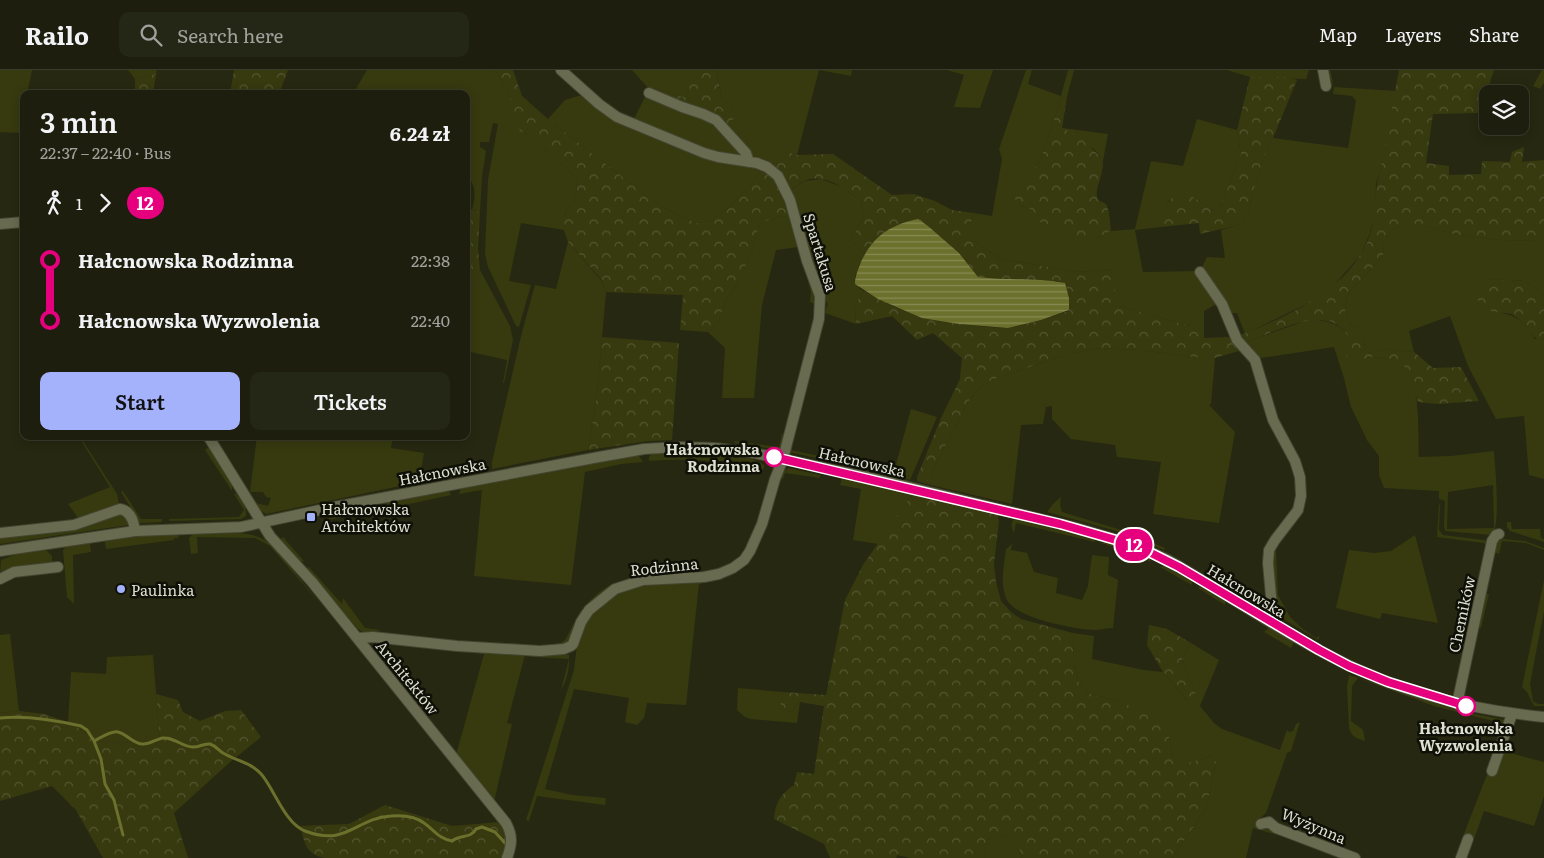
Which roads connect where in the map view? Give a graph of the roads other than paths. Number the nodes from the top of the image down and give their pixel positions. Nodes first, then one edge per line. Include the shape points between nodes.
1 (561, 70) edge
2 (1323, 70) edge
3 (1326, 86) dead end
4 (648, 93) dead end
5 (749, 162) junction
6 (20, 222) edge
7 (0, 224) edge
8 (1200, 272) dead end
9 (210, 440) edge
10 (783, 459) junction
11 (261, 523) junction
12 (135, 531) junction
13 (0, 533) edge
14 (1499, 534) dead end
15 (5, 551) edge
16 (0, 557) edge
17 (58, 567) dead end
18 (0, 579) edge
19 (1267, 619) junction
20 (358, 638) junction
21 (1457, 704) junction
22 (1512, 714) junction
23 (1544, 717) edge
24 (1492, 771) dead end
25 (1261, 824) dead end
26 (1468, 839) dead end
27 (508, 858) edge
28 (1355, 858) edge
29 (1461, 858) edge

1 - 5 street, Spartakusa via 617,117 704,153
2 - 3 street
4 - 5 street via 716,120 746,153
5 - 10 street, Spartakusa via 773,171 783,184 820,296 819,319
6 - 7 street
8 - 19 street via 1222,304 1237,340 1255,360 1272,420 1295,460 1300,477 1298,510 1269,550 1272,607
9 - 11 street, Architektów
10 - 11 street, Hałcnowska via 715,448 644,449
10 - 19 street, Hałcnowska via 1116,539 1168,560
10 - 20 street, Rodzinna via 762,524 744,560 733,568 704,578 643,580 615,589 589,610 568,648 540,651
11 - 12 street, Hałcnowska via 233,528
11 - 20 street, Architektów
12 - 13 street via 131,516 120,509 74,525
12 - 15 street, Hałcnowska
14 - 21 street, Chemików via 1492,541
15 - 16 street, Hałcnowska
17 - 18 street via 14,572
19 - 21 street, Hałcnowska via 1362,672
20 - 27 street, Architektów via 506,823 512,840
21 - 22 street, Hałcnowska
22 - 23 street, Hałcnowska
22 - 24 street
25 - 28 street, Wyżynna via 1269,822 1276,828
26 - 29 street

